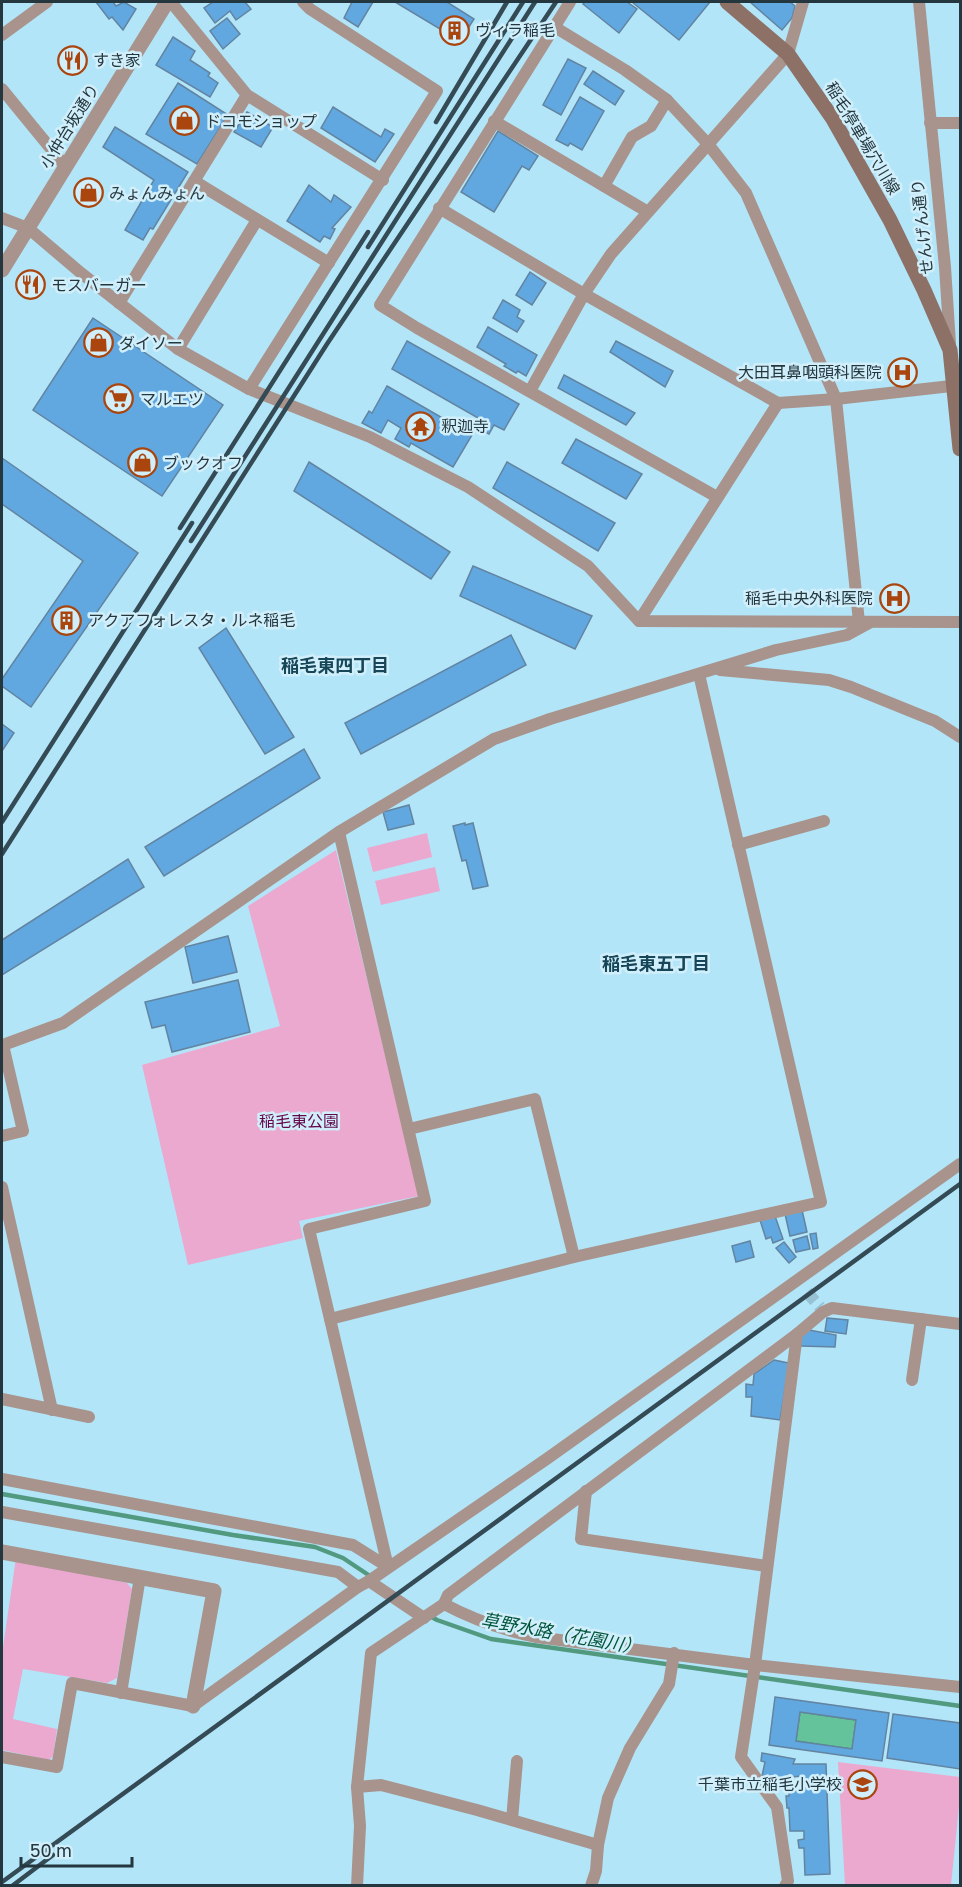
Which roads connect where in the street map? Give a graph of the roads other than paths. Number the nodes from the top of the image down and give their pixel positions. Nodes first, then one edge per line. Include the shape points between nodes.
1 (47, 2) edge
2 (169, 2) edge
3 (303, 2) edge
4 (570, 2) edge
5 (727, 2) edge
6 (803, 2) edge
7 (919, 2) edge
8 (553, 26) junction
9 (2, 35) edge
10 (788, 54) junction
11 (2, 89) edge
12 (247, 95) junction
13 (667, 100) junction
14 (494, 122) junction
15 (930, 123) junction
16 (960, 123) edge
17 (708, 144) junction
18 (65, 166) junction
19 (383, 180) junction
20 (195, 181) junction
21 (604, 186) junction
22 (439, 208) junction
23 (648, 212) junction
24 (2, 218) edge
25 (257, 220) junction
26 (28, 228) junction
27 (329, 263) junction
28 (2, 270) edge
29 (584, 294) junction
30 (119, 303) junction
31 (178, 349) junction
32 (950, 350) junction
33 (957, 385) edge
34 (249, 389) junction
35 (530, 391) junction
36 (836, 399) junction
37 (778, 403) junction
38 (960, 449) edge
39 (717, 497) junction
40 (639, 621) junction
41 (864, 622) junction
42 (960, 622) edge
43 (713, 669) junction
44 (699, 674) junction
45 (960, 737) edge
46 (824, 822) dead end
47 (339, 832) junction
48 (738, 845) junction
49 (409, 1129) junction
50 (2, 1136) edge
51 (960, 1164) edge
52 (2, 1187) edge
53 (574, 1257) junction
54 (799, 1281) junction
55 (807, 1292) tunnel mouth
56 (330, 1319) junction
57 (921, 1319) junction
58 (960, 1324) edge
59 (797, 1334) junction
60 (912, 1380) dead end
61 (2, 1399) edge
62 (52, 1410) junction
63 (89, 1417) dead end
64 (2, 1479) edge
65 (586, 1491) junction
66 (2, 1512) edge
67 (2, 1552) edge
68 (767, 1566) junction
69 (388, 1567) junction
70 (140, 1577) junction
71 (364, 1584) junction
72 (444, 1605) junction
73 (424, 1618) junction
74 (674, 1653) junction
75 (755, 1665) junction
76 (960, 1687) edge
77 (121, 1693) junction
78 (193, 1706) junction
79 (2, 1757) edge
80 (517, 1761) dead end
81 (357, 1786) junction
82 (512, 1820) junction
83 (598, 1845) junction
84 (357, 1886) edge
85 (591, 1886) edge
86 (785, 1886) edge

1 - 9 street
2 - 12 street
2 - 18 street, 小仲台坂通り
3 - 19 street via 438,91
4 - 8 street
5 - 10 main road, 稲毛停車場穴川線
6 - 10 street
7 - 15 street, せんげん通り
8 - 13 street
8 - 14 street
10 - 17 street
10 - 32 main road, 稲毛停車場穴川線 via 833,119 890,219
11 - 18 street
12 - 19 street
12 - 20 street
13 - 17 street
13 - 21 street via 651,126 632,137
14 - 21 street
14 - 22 street
15 - 16 street
15 - 32 street, せんげん通り
17 - 23 street
17 - 36 street via 746,193
18 - 26 street, 小仲台坂通り
19 - 27 street
20 - 25 street
20 - 30 street
21 - 23 street
22 - 29 street
22 - 35 street via 380,305
23 - 29 street via 611,254
24 - 26 street
25 - 27 street
25 - 31 street
26 - 28 street, 小仲台坂通り
26 - 30 street
27 - 34 street
29 - 35 street
29 - 37 street
30 - 31 street
31 - 34 street
32 - 33 main road, せんげん通り
33 - 36 street
33 - 38 main road, せんげん通り
34 - 40 street via 370,437 468,488 588,566
35 - 39 street
36 - 37 street
36 - 41 street
37 - 39 street
39 - 40 street
40 - 41 street
41 - 42 street
41 - 43 street via 847,634
43 - 44 street
43 - 45 street via 829,680 935,721
44 - 47 street via 550,718 494,739
44 - 48 street
46 - 48 street
47 - 49 street
47 - 50 street via 63,1023 3,1045 23,1131
48 - 53 street via 821,1202
49 - 53 street via 535,1099
49 - 56 street via 425,1202 309,1229
51 - 54 street
52 - 62 street
53 - 56 street
54 - 55 street
54 - 69 street
56 - 69 street
57 - 58 street
57 - 59 street via 832,1308 822,1310
57 - 60 street
59 - 65 street
59 - 68 street
61 - 62 street
62 - 63 street
64 - 69 street via 353,1545
65 - 68 street via 581,1539
65 - 72 street via 448,1595
66 - 71 street via 338,1572
67 - 70 street
68 - 75 street
69 - 71 street
70 - 77 street
70 - 78 street via 214,1591
71 - 73 street
71 - 78 street
72 - 73 street
72 - 74 street via 503,1630 536,1637
73 - 81 street via 371,1653
74 - 75 street
74 - 83 street via 669,1684 630,1748 608,1798
75 - 76 street
75 - 86 street via 741,1757 777,1807 788,1881
77 - 78 street
77 - 79 street via 72,1683 57,1767
80 - 82 street
81 - 82 street via 381,1785
81 - 84 street
82 - 83 street
83 - 85 street

